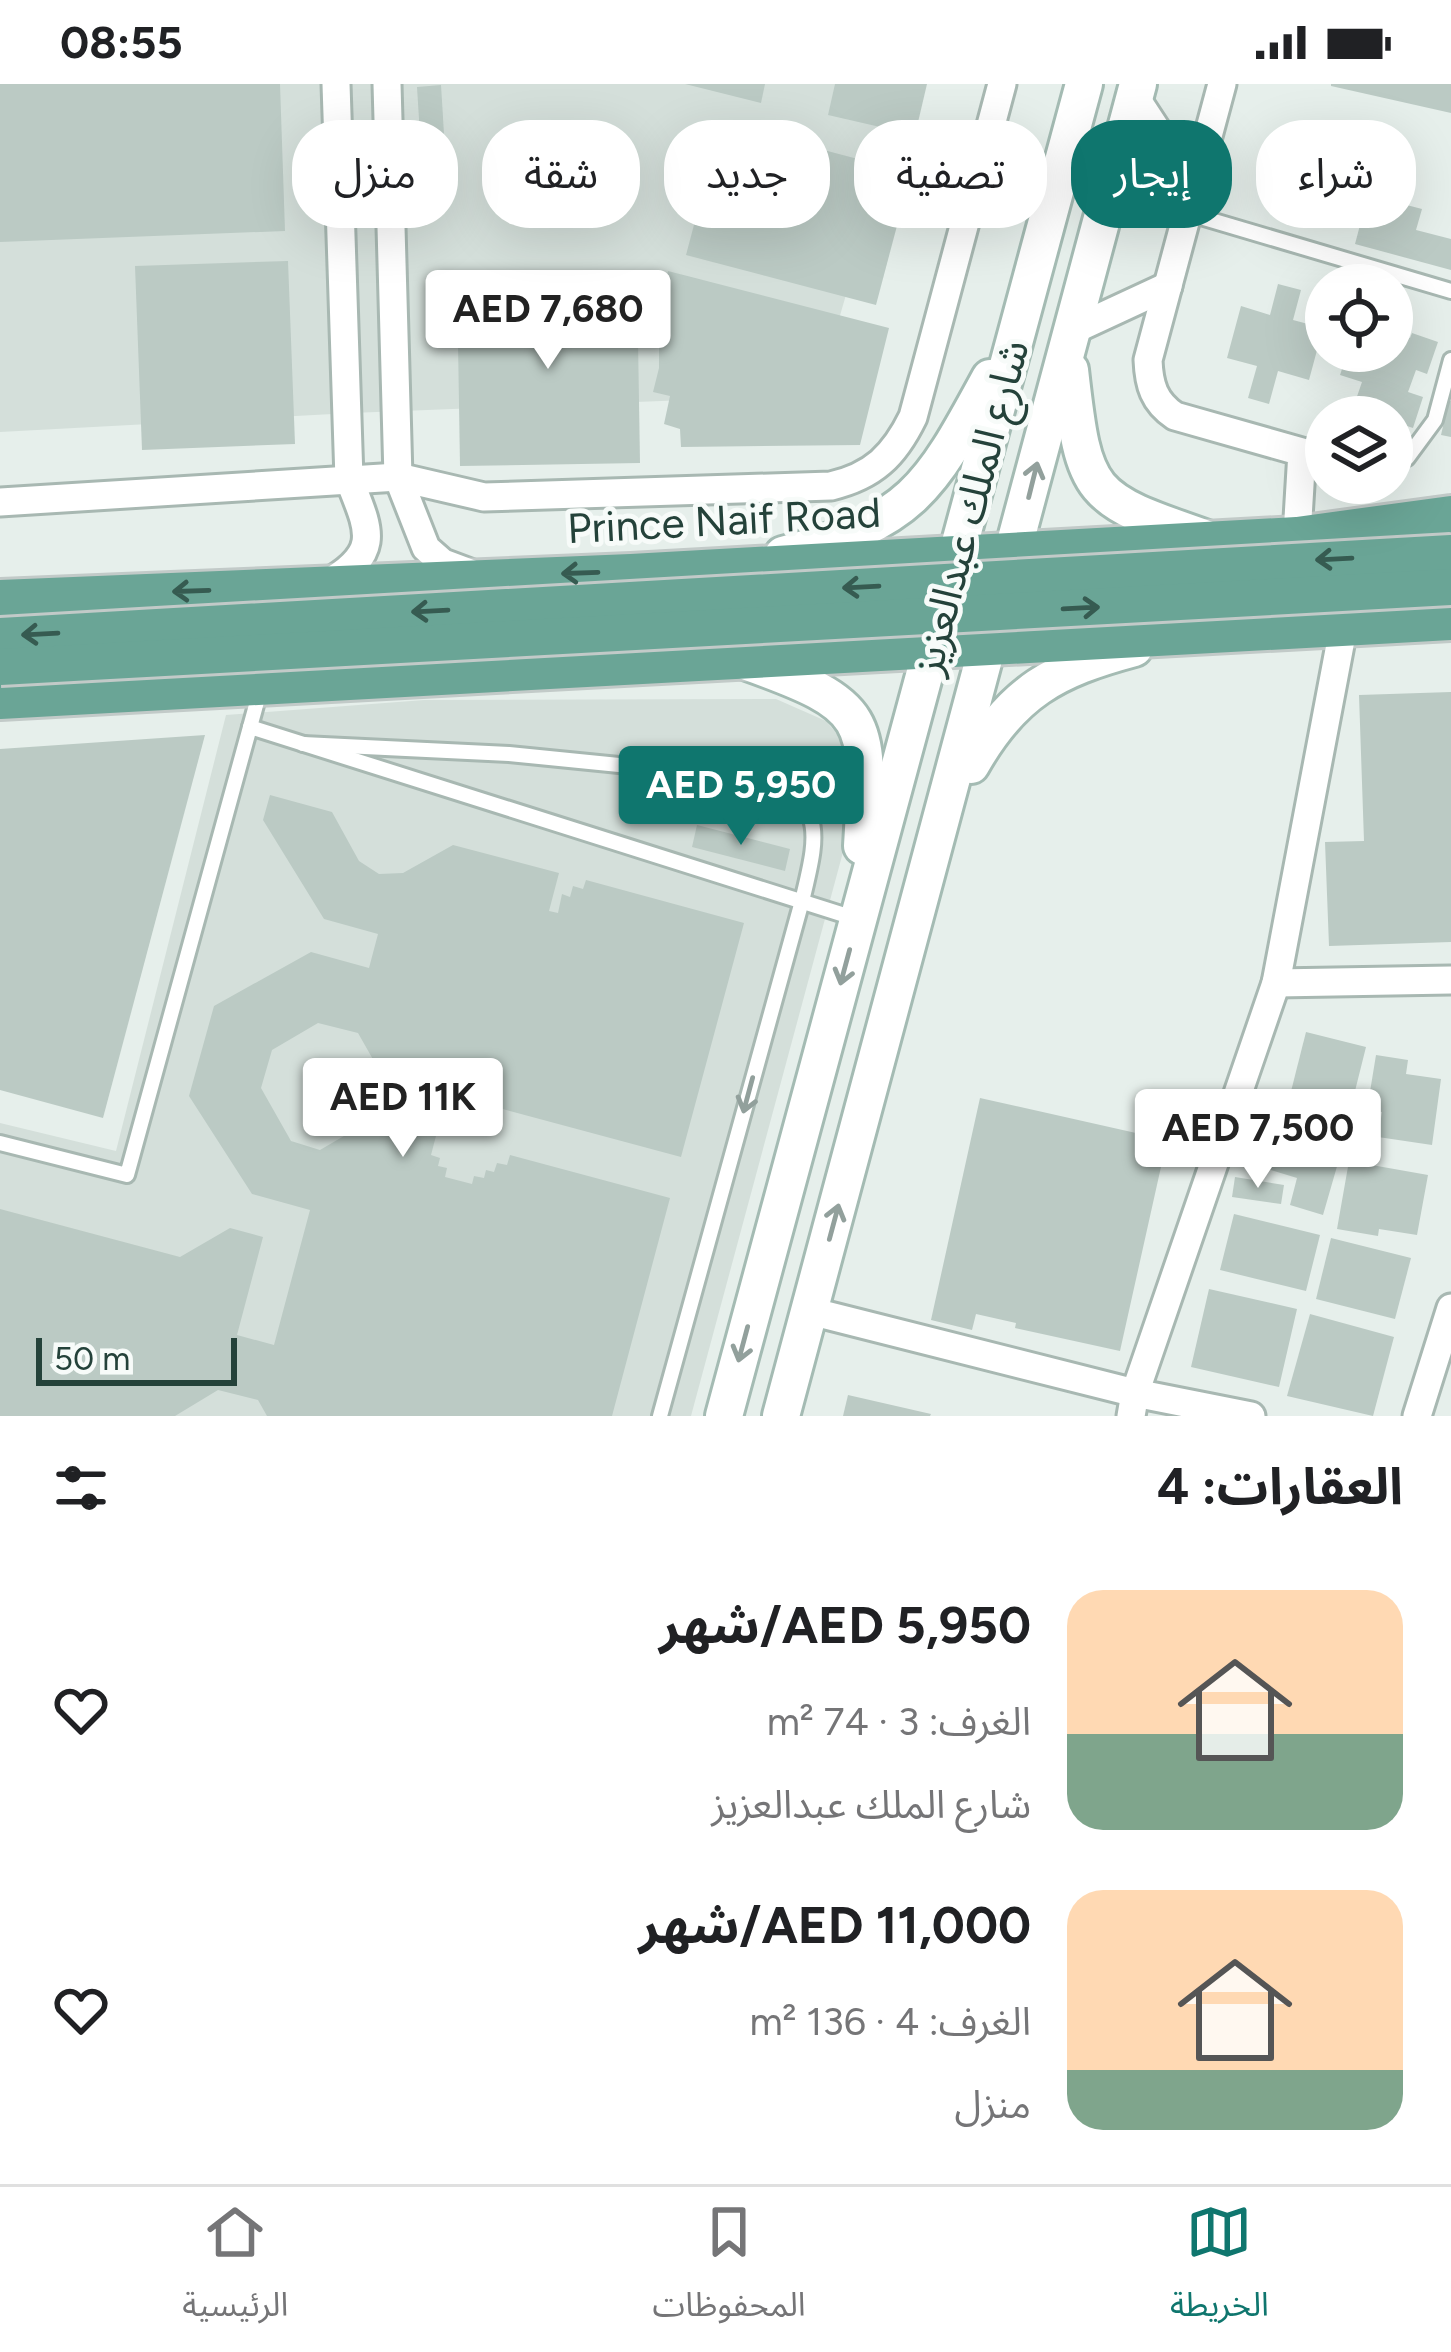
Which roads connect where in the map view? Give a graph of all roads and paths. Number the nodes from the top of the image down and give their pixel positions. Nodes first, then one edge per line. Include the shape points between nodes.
1 (336, 84) edge
2 (387, 84) edge
3 (1002, 84) edge
4 (1084, 84) edge
5 (1222, 84) edge
6 (1137, 90) edge
7 (1152, 120) edge
8 (1212, 120) edge
9 (1232, 214) edge
10 (1184, 228) edge
11 (1168, 286) junction
12 (1451, 291) edge
13 (1020, 322) junction
14 (1069, 337) junction
15 (1451, 360) edge
16 (1413, 450) edge
17 (1305, 451) edge
18 (398, 477) junction
19 (350, 479) junction
20 (1305, 500) edge
21 (0, 502) edge
22 (1451, 514) edge
23 (1298, 536) junction
24 (1210, 540) junction
25 (1015, 551) junction
26 (1451, 553) edge
27 (958, 554) junction
28 (752, 563) junction
29 (631, 572) junction
30 (478, 577) junction
31 (322, 586) junction
32 (1451, 587) edge
33 (0, 598) edge
34 (1451, 622) edge
35 (1343, 628) junction
36 (0, 636) edge
37 (1173, 638) junction
38 (989, 648) junction
39 (931, 652) junction
40 (746, 661) junction
41 (645, 668) junction
42 (261, 685) junction
43 (1, 693) edge
44 (250, 727) junction
45 (303, 743) junction
46 (944, 815) junction
47 (802, 901) junction
48 (858, 919) junction
49 (1451, 980) edge
50 (1276, 983) junction
51 (0, 1143) edge
52 (1451, 1308) edge
53 (810, 1311) junction
54 (1133, 1405) edge
55 (660, 1416) edge
56 (724, 1416) edge
57 (782, 1416) edge
58 (1251, 1416) edge
59 (1417, 1416) edge

1 - 19 street
2 - 18 street
3 - 18 street via 913,417 879,466 831,486 484,497
4 - 13 street, شارع الملك عبدالعزيز
5 - 8 street
6 - 7 street
6 - 14 street, شارع الملك عبدالعزيز
9 - 12 lane
10 - 11 street
11 - 14 street
11 - 17 street via 1148,360 1162,407
13 - 27 street, شارع الملك عبدالعزيز
13 - 28 street via 946,460 911,498 866,529
14 - 24 street via 1078,448 1099,487 1135,514
25 -> 14 street, شارع الملك عبدالعزيز
15 - 16 lane via 1435,420
18 - 19 street
18 - 30 street via 426,548
19 - 21 street
19 - 31 street via 369,530 366,548
20 - 23 street
22 - 23 main road, Prince Naif Road
23 - 24 main road, Prince Naif Road
24 - 25 main road, Prince Naif Road
25 - 27 main road, Prince Naif Road
25 - 38 street, شارع الملك عبدالعزيز
26 -> 36 main road, bridge
27 - 28 main road, Prince Naif Road
27 - 39 street, شارع الملك عبدالعزيز
28 - 29 main road, Prince Naif Road
29 -> 30 main road, Prince Naif Road
29 - 41 main road via 688,592 713,617 710,646
30 - 31 main road, Prince Naif Road
31 -> 33 main road, Prince Naif Road
43 -> 32 main road, bridge
34 - 35 main road
35 - 37 main road
35 - 50 street
37 - 38 main road
37 - 46 street via 1087,660 1032,689 992,728
38 - 39 main road
38 - 46 street, شارع الملك عبدالعزيز
39 - 40 main road
39 - 48 street, شارع الملك عبدالعزيز
40 - 41 main road
40 - 48 street via 822,690 853,719 865,745
41 - 42 main road
42 - 43 main road
42 - 44 lane
44 - 45 lane
44 - 51 lane via 127,1175
45 - 47 lane
45 - 47 lane via 645,766 776,785 814,821
53 -> 46 street, شارع الملك عبدالعزيز
47 - 48 lane
47 -> 55 lane
48 -> 56 street, شارع الملك عبدالعزيز
49 - 50 street
50 - 54 street
52 - 59 street
53 - 54 street
53 - 57 street, شارع الملك عبدالعزيز
54 - 58 street

